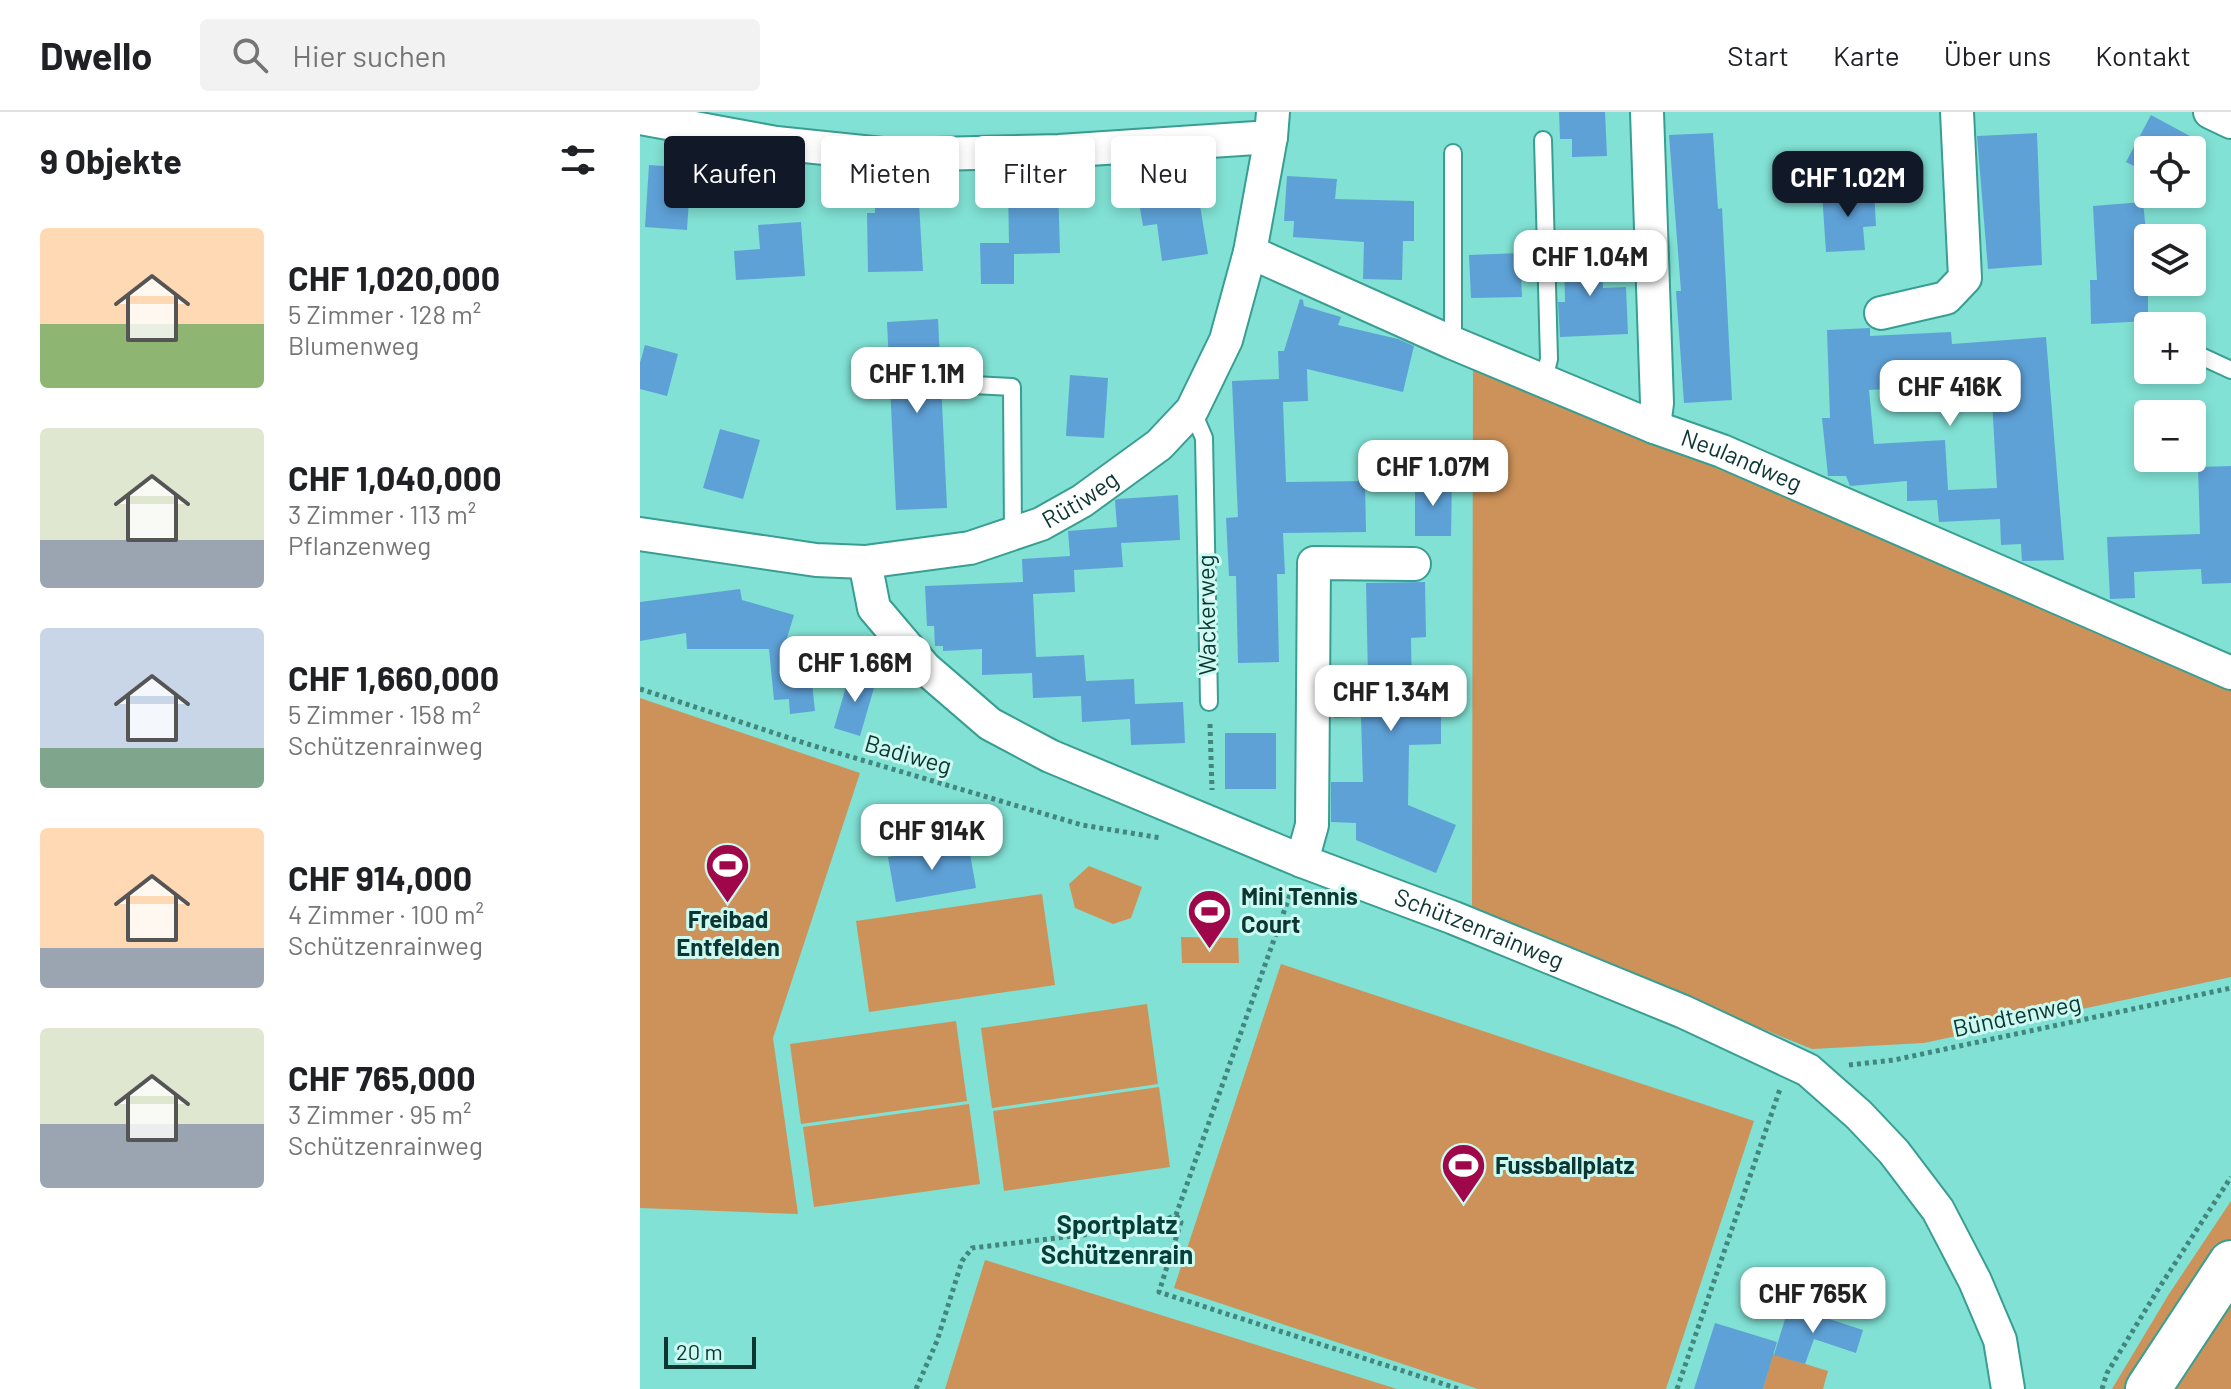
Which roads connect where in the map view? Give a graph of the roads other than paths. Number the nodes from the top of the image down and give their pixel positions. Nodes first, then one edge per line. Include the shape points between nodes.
1 (1647, 112) edge
2 (1957, 112) edge
3 (2210, 112) edge
4 (640, 118) edge
5 (2231, 122) edge
6 (1272, 124) edge
7 (1543, 140) dead end
8 (1453, 153) dead end
9 (1250, 252) junction
10 (1881, 313) dead end
11 (1453, 343) junction
12 (2206, 358) edge
13 (2231, 370) edge
14 (1544, 379) junction
15 (973, 385) dead end
16 (1192, 410) junction
17 (1654, 427) junction
18 (640, 534) edge
19 (1013, 534) junction
20 (865, 562) junction
21 (1414, 564) dead end
22 (2231, 673) edge
23 (1209, 702) road end
24 (1302, 861) junction
25 (2231, 1263) edge
26 (2008, 1389) edge
27 (2148, 1389) edge

1 - 17 street
2 - 10 street via 1965,278 1946,298
3 - 5 street
4 - 6 street via 776,143 892,155 1059,151
6 - 9 street, Rütiweg
7 - 14 lane via 1549,359
8 - 11 lane
9 - 11 street, Neulandweg
9 - 16 street, Rütiweg via 1226,340
11 - 14 street, Neulandweg
12 - 13 lane
14 - 17 street, Neulandweg
15 - 19 lane via 1012,387
16 - 19 street, Rütiweg via 1159,445 1082,501
16 - 23 lane, Wackerweg via 1204,438
17 - 22 street, Neulandweg via 1722,451
18 - 20 street, Rütiweg via 816,560
19 - 20 street, Rütiweg via 970,548
20 - 24 street, Schützenrainweg via 874,608 925,668 990,724 1050,756
21 - 24 street via 1314,563 1312,825
24 - 26 street, Schützenrainweg via 1684,1012 1799,1066 1859,1115 1938,1210 2000,1340
25 - 27 street

